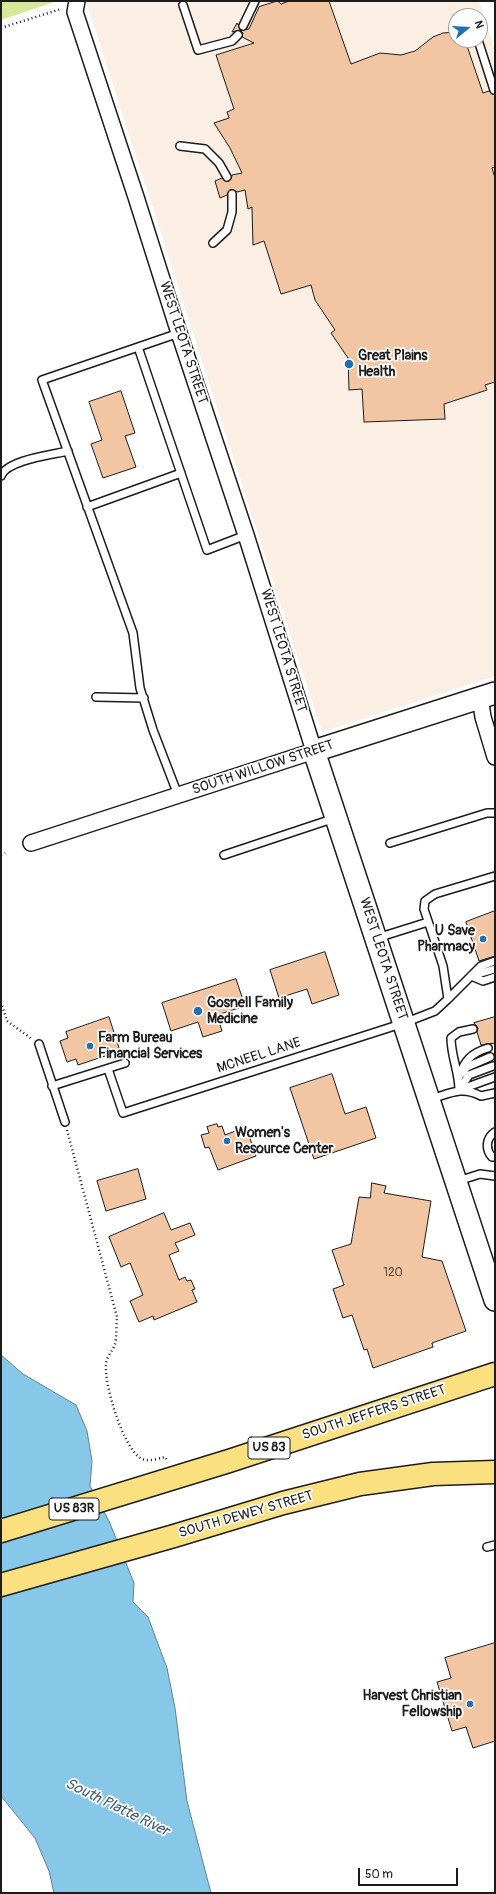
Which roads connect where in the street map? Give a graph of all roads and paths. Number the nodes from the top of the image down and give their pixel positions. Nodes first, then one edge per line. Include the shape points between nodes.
1 (255, 1) edge
2 (77, 3) edge
3 (183, 5) dead end
4 (243, 26) dead end
5 (1, 28) edge
6 (238, 35) dead end
7 (481, 48) edge
8 (494, 90) dead end
9 (180, 146) dead end
10 (226, 176) dead end
11 (232, 194) dead end
12 (213, 244) dead end
13 (179, 333) junction
14 (138, 347) junction
15 (68, 451) junction
16 (181, 473) junction
17 (1, 476) edge
18 (87, 507) junction
19 (246, 535) junction
20 (488, 695) edge
21 (96, 697) dead end
22 (144, 698) junction
23 (314, 751) junction
24 (495, 757) edge
25 (178, 795) junction
26 (495, 813) edge
27 (337, 817) junction
28 (31, 843) dead end
29 (390, 843) dead end
30 (5, 853) dead end
31 (1, 854) edge
32 (224, 856) dead end
33 (495, 876) edge
34 (428, 922) junction
35 (376, 938) junction
36 (495, 962) edge
37 (495, 969) edge
38 (471, 976) junction
39 (495, 977) edge
40 (448, 999) junction
41 (1, 1002) edge
42 (404, 1023) junction
43 (473, 1028) dead end
44 (39, 1044) joint
45 (488, 1048) dead end
46 (490, 1057) dead end
47 (125, 1063) dead end
48 (493, 1066) dead end
49 (108, 1069) junction
50 (459, 1077) junction
51 (495, 1077) edge
52 (52, 1086) junction
53 (458, 1090) junction
54 (495, 1093) edge
55 (429, 1099) junction
56 (65, 1122) joint
57 (495, 1132) edge
58 (495, 1157) edge
59 (495, 1176) edge
60 (456, 1181) junction
61 (490, 1269) edge
62 (495, 1300) edge
63 (495, 1374) edge
64 (170, 1465) dead end
65 (495, 1472) edge
66 (146, 1487) joint
67 (1, 1531) edge
68 (495, 1545) edge
69 (487, 1548) dead end
70 (1, 1586) edge

1 - 4 lane
2 - 5 path
2 - 13 street, WEST LEOTA STREET via 75,12
3 - 6 lane via 198,50 232,41
7 - 8 lane
9 - 10 lane via 205,149 219,163
11 - 12 lane via 232,212 227,230
13 - 14 lane
13 - 19 street, WEST LEOTA STREET
14 - 15 lane via 42,380
14 - 16 lane
15 - 17 lane via 12,464
15 - 18 lane
16 - 18 lane
16 - 19 lane via 207,550
18 - 22 lane via 133,633 140,688
19 - 23 street, WEST LEOTA STREET
20 - 23 main road, SOUTH WILLOW STREET
20 - 24 street via 483,717
21 - 22 lane
22 - 25 lane via 153,730
23 - 25 street, SOUTH WILLOW STREET
23 - 27 main road, WEST LEOTA STREET
25 - 28 street, SOUTH WILLOW STREET
26 - 29 lane via 487,813
27 - 32 lane
27 - 35 main road, WEST LEOTA STREET
30 - 31 path
33 - 34 lane via 435,894 425,901 424,909
34 - 35 lane
34 - 40 lane via 443,966
35 - 42 main road, WEST LEOTA STREET
36 - 38 lane, MCNEEL LANE via 481,966
37 - 38 lane
38 - 39 lane via 483,981
38 - 40 lane, MCNEEL LANE
40 - 42 lane, MCNEEL LANE via 435,1012
41 - 44 path via 7,1021
42 - 49 lane, MCNEEL LANE via 123,1113
42 - 55 main road, WEST LEOTA STREET
43 - 50 lane via 459,1032 452,1038 451,1049
44 - 52 lane
45 - 50 lane via 464,1062
46 - 50 lane via 467,1067
47 - 49 lane
48 - 53 lane via 469,1075
49 - 52 lane
50 - 53 lane
51 - 53 lane
52 - 56 lane
53 - 54 lane via 471,1091 481,1096
53 - 55 lane
55 - 60 main road, WEST LEOTA STREET
56 - 64 path via 117,1317 115,1344 106,1361 109,1397 128,1443 138,1457 148,1461 165,1457
57 - 58 lane via 488,1140 487,1146 488,1153
59 - 60 lane via 480,1174
60 - 61 main road, WEST LEOTA STREET
61 - 62 main road, WEST LEOTA STREET
63 - 66 highway, SOUTH JEFFERS STREET / US 83
65 - 70 highway, SOUTH DEWEY STREET via 433,1474 360,1484 283,1503
66 - 67 highway, SOUTH JEFFERS STREET / US 83R
68 - 69 lane

